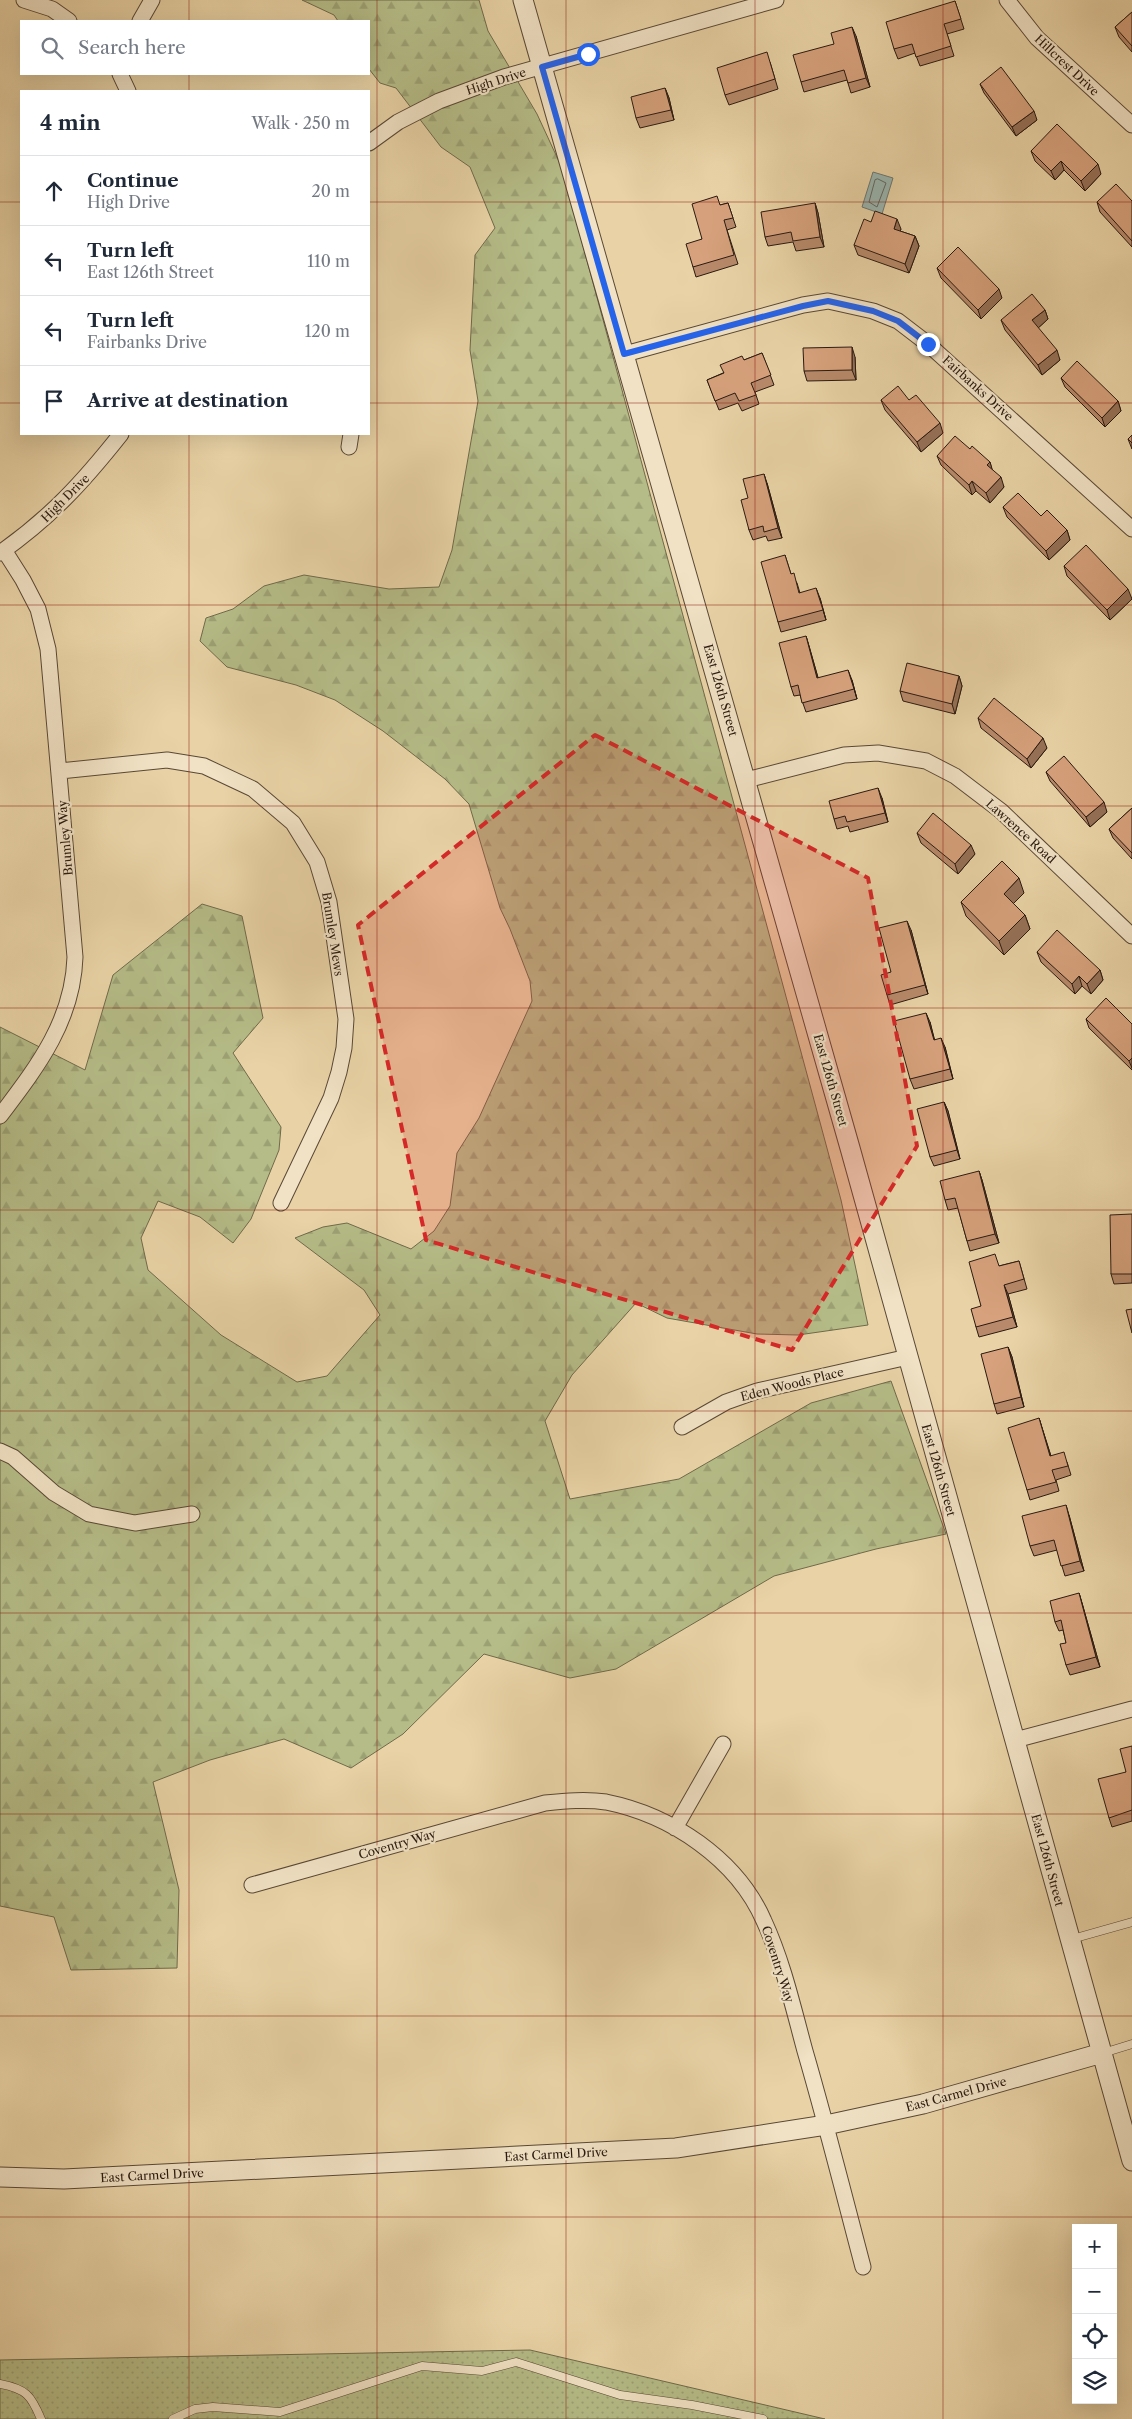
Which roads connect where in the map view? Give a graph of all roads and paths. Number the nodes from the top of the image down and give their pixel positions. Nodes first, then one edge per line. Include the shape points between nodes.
1 (24, 0) edge
2 (152, 0) edge
3 (523, 0) edge
4 (776, 0) edge
5 (1007, 0) edge
6 (68, 20) edge
7 (141, 20) edge
8 (542, 67) junction
9 (120, 75) edge
10 (128, 90) edge
11 (1132, 125) edge
12 (370, 141) edge
13 (624, 354) junction
14 (120, 435) edge
15 (1132, 528) edge
16 (2, 552) edge
17 (60, 771) junction
18 (746, 780) junction
19 (1132, 936) edge
20 (0, 1116) edge
21 (281, 1203) dead end
22 (908, 1357) junction
23 (682, 1427) dead end
24 (0, 1451) edge
25 (192, 1514) dead end
26 (1132, 1709) edge
27 (1015, 1740) junction
28 (723, 1744) dead end
29 (675, 1828) junction
30 (252, 1884) dead end
31 (1132, 1922) edge
32 (1070, 1940) junction
33 (1132, 2044) edge
34 (1102, 2053) junction
35 (826, 2125) junction
36 (1132, 2161) edge
37 (0, 2177) edge
38 (863, 2267) dead end
39 (0, 2384) edge
40 (42, 2419) edge
41 (173, 2419) edge
42 (763, 2419) edge

1 - 6 street via 52,9
2 - 7 street
3 - 8 street, East 126th Street
4 - 8 street, High Drive
5 - 11 street, Hillcrest Drive via 1037,38
8 - 12 street, High Drive via 439,101 398,122
8 - 13 street, East 126th Street
9 - 10 street
13 - 15 street, Fairbanks Drive via 828,301 873,311 898,321 928,344
13 - 18 street, East 126th Street
14 - 16 street, High Drive via 84,481 56,509
16 - 17 street, Brumley Way via 23,580 38,609 48,649
17 - 20 street, Brumley Way via 76,957 75,978 67,1010 56,1035
17 - 21 street, Brumley Mews via 167,760 204,766 253,789 292,823 317,862 329,902 346,1019 344,1048 330,1098
18 - 19 street, Lawrence Road via 844,755 878,752 926,761 956,776 1001,811
18 - 22 street, East 126th Street
22 - 23 street, Eden Woods Place via 757,1391 726,1402
22 - 27 street, East 126th Street
24 - 25 street via 89,1514 135,1523
26 - 27 street
27 - 32 street, East 126th Street
28 - 29 street
29 - 30 street, Coventry Way via 605,1802 545,1803
29 - 35 street, Coventry Way via 715,1855 739,1880 764,1919
31 - 32 lane
32 - 34 street, East 126th Street
33 - 34 lane
34 - 35 street, East Carmel Drive via 923,2104
34 - 36 street, East 126th Street
35 - 37 street, East Carmel Drive via 676,2148 64,2179
35 - 38 street, Coventry Way
39 - 40 lane via 23,2390 33,2400
41 - 42 lane via 195,2409 212,2407 280,2412 422,2366 482,2371 516,2362 620,2395

